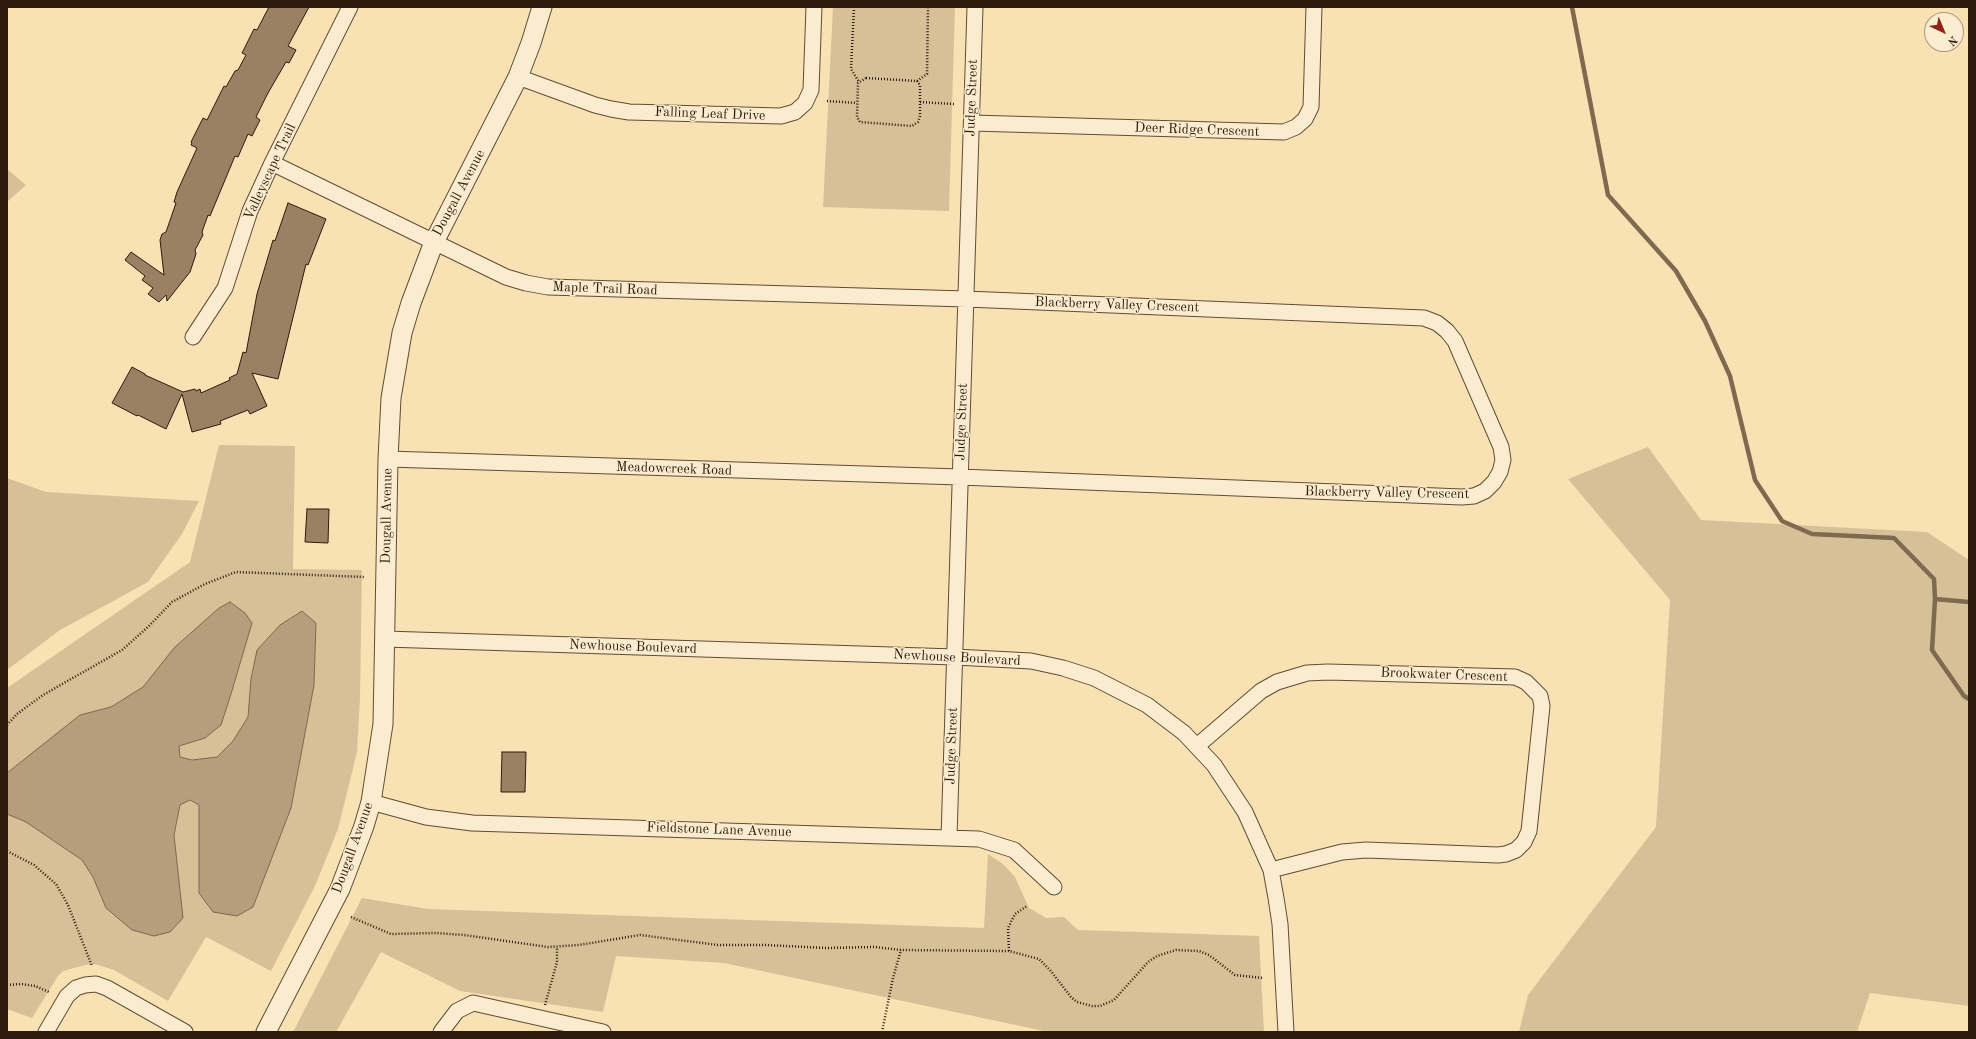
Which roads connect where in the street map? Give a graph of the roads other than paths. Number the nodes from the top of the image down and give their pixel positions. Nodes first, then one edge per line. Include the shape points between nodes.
1 (350, 7) edge
2 (542, 7) edge
3 (814, 7) edge
4 (975, 7) edge
5 (1314, 7) edge
6 (518, 77) junction
7 (972, 122) junction
8 (272, 163) junction
9 (434, 242) junction
10 (966, 299) junction
11 (193, 337) dead end
12 (388, 459) junction
13 (960, 477) junction
14 (385, 640) junction
15 (955, 657) junction
16 (1197, 746) junction
17 (371, 802) junction
18 (949, 837) junction
19 (1271, 870) junction
20 (1054, 886) dead end
21 (46, 1032) edge
22 (185, 1032) edge
23 (266, 1032) edge
24 (441, 1032) edge
25 (603, 1032) edge
26 (1286, 1032) edge

1 - 8 street, Valleyscape Trail
2 - 6 street, Dougall Avenue
3 - 6 street, Falling Leaf Drive via 811,90 805,103 795,112 781,116 617,110 595,105
4 - 7 street, Judge Street
5 - 7 street, Deer Ridge Crescent via 1311,107 1305,119 1296,127 1284,132
6 - 9 street, Dougall Avenue
7 - 10 street, Judge Street
8 - 9 street, Maple Trail Road
8 - 11 street, Valleyscape Trail via 250,211 225,288
9 - 10 street, Maple Trail Road via 506,277 548,287
9 - 12 street, Dougall Avenue via 411,302 402,334 391,398
10 - 13 street, Judge Street
10 - 13 street, Blackberry Valley Crescent via 1424,318 1437,323 1455,341 1502,447 1503,460 1500,472 1485,491 1474,496 1462,497
12 - 13 street, Meadowcreek Road
12 - 14 street, Dougall Avenue
13 - 15 street, Judge Street
14 - 15 street, Newhouse Boulevard
14 - 17 street, Dougall Avenue via 384,724
15 - 16 street, Newhouse Boulevard via 1031,661 1094,678 1147,705
15 - 18 street, Judge Street
16 - 19 street, Newhouse Boulevard via 1226,782 1245,812
16 - 19 street, Brookwater Crescent via 1261,691 1284,679 1307,673 1515,677 1526,682 1540,696 1542,706 1530,831 1516,850 1498,854 1366,850 1342,852
17 - 18 street, Fieldstone Lane Avenue via 426,817 472,823
17 - 23 street, Dougall Avenue via 340,889
18 - 20 street, Fieldstone Lane Avenue via 979,839 1014,850
19 - 26 street, Newhouse Boulevard via 1280,924
21 - 22 street via 67,996 85,984 96,984
24 - 25 street via 457,1011 473,1003

